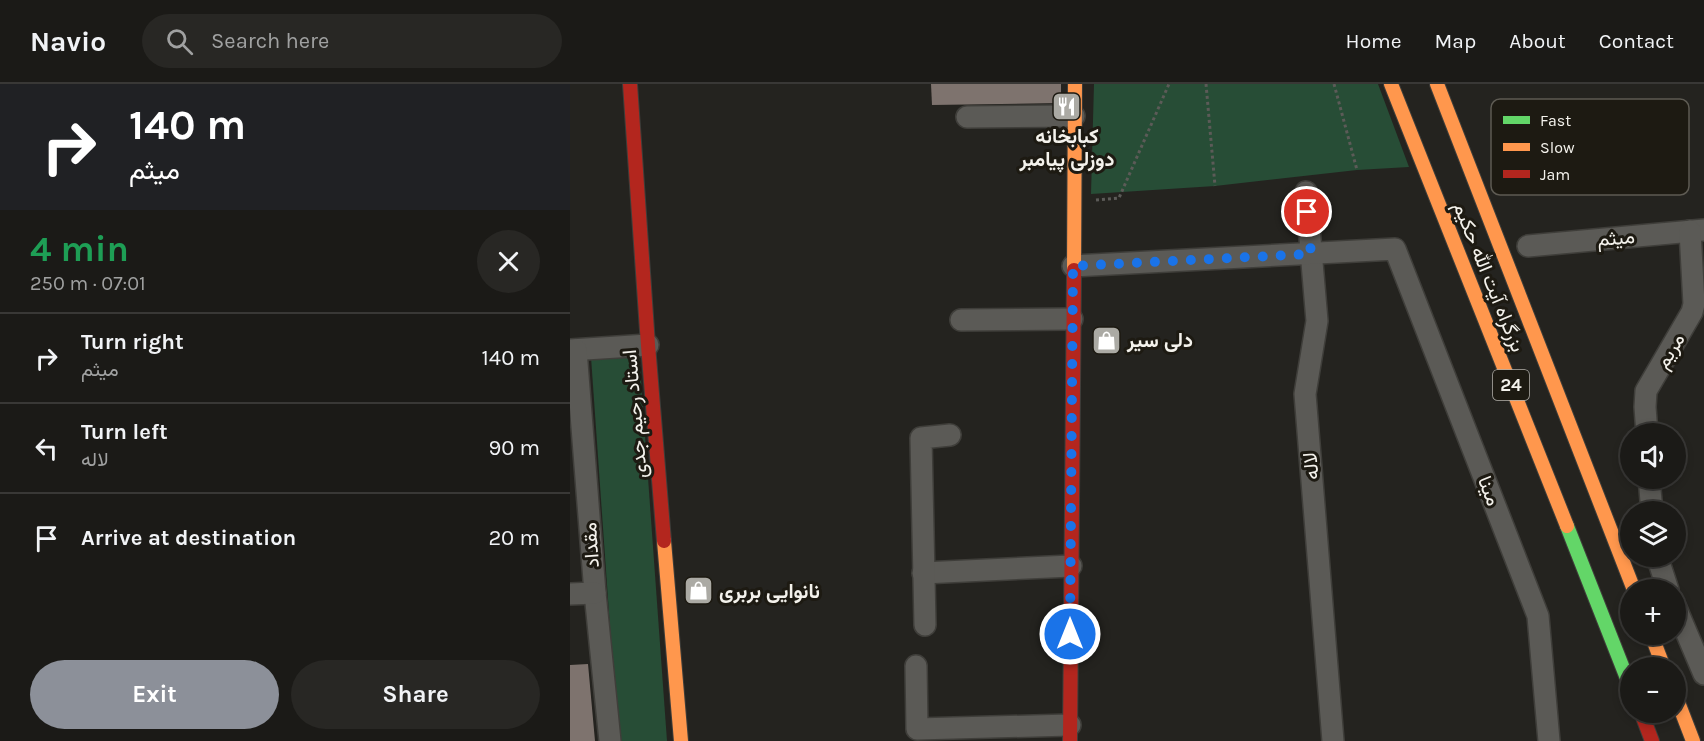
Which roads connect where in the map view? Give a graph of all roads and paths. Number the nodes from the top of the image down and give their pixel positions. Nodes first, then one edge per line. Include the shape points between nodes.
1 (630, 84) edge
2 (1075, 84) edge
3 (1169, 84) edge
4 (1206, 84) edge
5 (1334, 84) edge
6 (1391, 84) edge
7 (1437, 84) edge
8 (1074, 116) junction
9 (967, 117) dead end
10 (1357, 170) dead end
11 (1215, 186) dead end
12 (1306, 192) dead end
13 (1119, 198) dead end
14 (1697, 231) edge
15 (1528, 246) dead end
16 (1311, 254) junction
17 (1073, 266) junction
18 (1072, 319) junction
19 (961, 320) dead end
20 (648, 345) junction
21 (573, 350) edge
22 (1646, 423) edge
23 (950, 435) dead end
24 (1071, 566) junction
25 (923, 573) junction
26 (1630, 579) edge
27 (595, 593) junction
28 (570, 594) edge
29 (925, 625) dead end
30 (1686, 632) edge
31 (1620, 659) edge
32 (916, 666) dead end
33 (1704, 674) edge
34 (1636, 723) edge
35 (1645, 723) edge
36 (1686, 723) edge
37 (1070, 733) edge
38 (610, 741) edge
39 (681, 741) edge
40 (1333, 741) edge
41 (1549, 741) edge
42 (1640, 741) edge
43 (1652, 741) edge
44 (1693, 741) edge

1 - 20 main road, استاد رحیم جدی
2 - 8 main road
3 - 13 path
4 - 11 path
5 - 10 path
6 - 31 main road, بزرگراه آیت الله حکیم / 24
7 - 26 main road, بزرگراه آیت الله حکیم / 24
8 - 9 street
8 - 17 main road
12 - 16 street, لاله
14 - 15 street, میثم
14 - 22 street, مریم via 1692,312 1646,391
16 - 17 street
16 - 40 street, لاله via 1317,321 1305,394
16 - 41 street, مینا via 1395,249 1538,615
17 - 18 main road
18 - 19 street
18 - 24 main road
20 - 21 street
20 - 39 main road, استاد رحیم جدی
21 - 27 street, مقداد
23 - 25 street via 921,438
24 - 25 street
24 - 37 main road
25 - 29 street
27 - 28 street
27 - 38 street, مقداد
30 - 33 street
32 - 37 street via 916,729
34 - 42 main road
35 - 43 main road
36 - 44 main road

